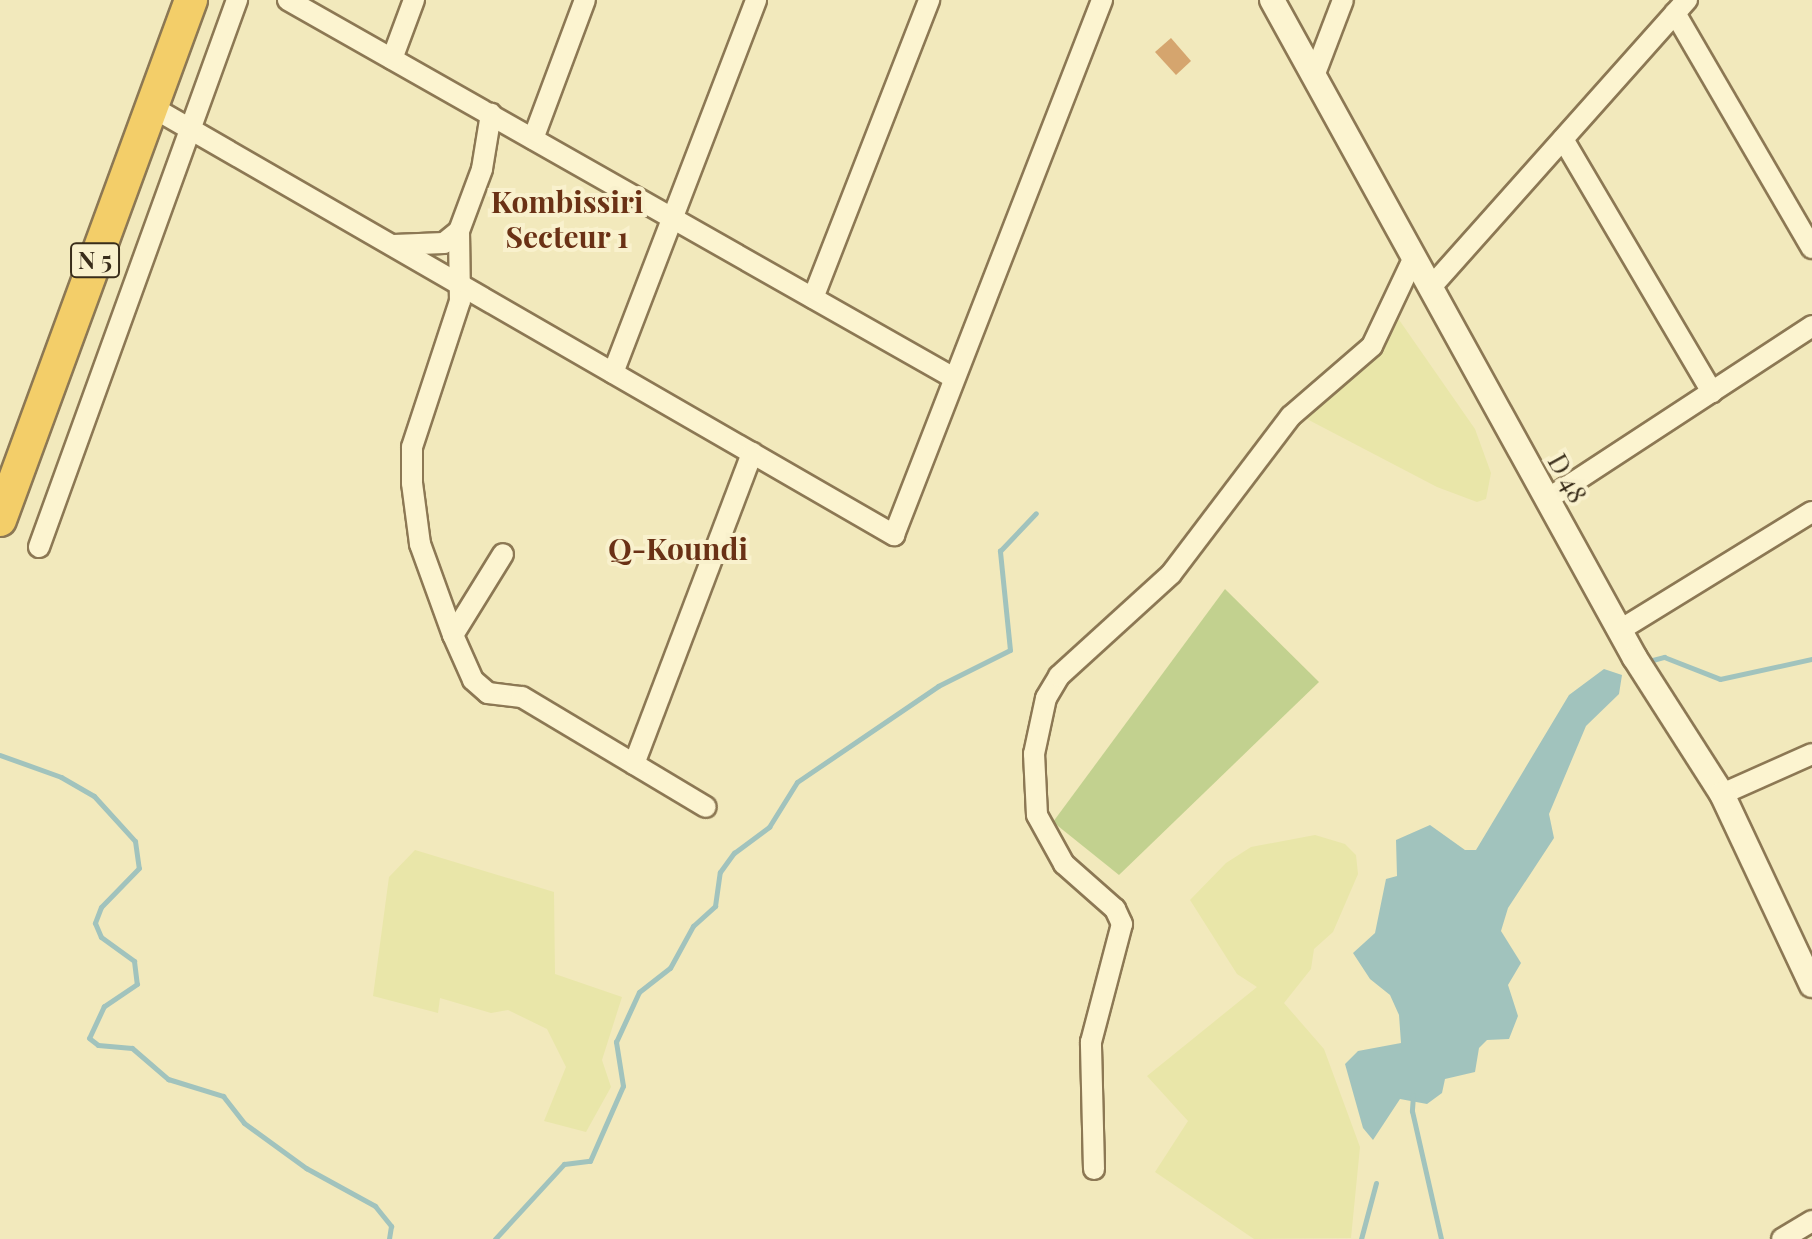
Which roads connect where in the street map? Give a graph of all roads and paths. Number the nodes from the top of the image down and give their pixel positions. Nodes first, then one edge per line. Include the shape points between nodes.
1 (191, 0) edge
2 (237, 0) edge
3 (288, 0) edge
4 (414, 0) edge
5 (585, 0) edge
6 (756, 0) edge
7 (929, 0) edge
8 (1102, 0) edge
9 (1272, 0) edge
10 (1343, 0) edge
11 (1681, 6) edge
12 (392, 59) junction
13 (1314, 76) junction
14 (152, 107) junction
15 (491, 114) junction
16 (189, 128) junction
17 (533, 139) junction
18 (1563, 139) junction
19 (673, 218) junction
20 (459, 231) junction
21 (391, 245) junction
22 (1812, 248) edge
23 (1414, 257) junction
24 (1431, 287) junction
25 (462, 289) junction
26 (813, 298) junction
27 (1812, 326) edge
28 (613, 373) junction
29 (954, 378) junction
30 (1712, 392) junction
31 (752, 453) junction
32 (1548, 499) junction
33 (1812, 512) edge
34 (0, 520) edge
35 (39, 547) dead end
36 (503, 554) dead end
37 (1620, 630) junction
38 (453, 635) junction
39 (1812, 754) edge
40 (634, 764) junction
41 (1722, 794) junction
42 (706, 807) dead end
43 (1812, 985) edge
44 (1094, 1169) dead end
45 (1812, 1221) edge
46 (1782, 1239) edge

1 - 14 highway, N 5
2 - 16 street
3 - 12 street
4 - 12 street
5 - 17 street
6 - 19 street
7 - 26 street
8 - 29 street
9 - 13 street, D 48
10 - 13 street
11 - 18 street
11 - 22 street
12 - 15 street
13 - 23 street, D 48
14 - 16 street
14 - 34 highway, N 5
15 - 17 street
15 - 20 street via 482,169
16 - 21 street
16 - 35 street
17 - 19 street
18 - 24 street
18 - 30 street
19 - 26 street
19 - 28 street
20 - 21 street via 434,245
20 - 25 street
21 - 25 street
23 - 24 street, D 48
23 - 44 street via 1372,346 1291,416 1171,574 1059,676 1046,698 1034,754 1037,815 1064,864 1115,909 1122,924 1091,1042
24 - 32 street, D 48
25 - 28 street
25 - 38 street via 412,459 420,544
26 - 29 street
27 - 30 street
28 - 31 street
29 - 31 street via 894,535
30 - 32 street
31 - 40 street
32 - 37 street, D 48
33 - 37 street
36 - 38 street
37 - 41 street, D 48
38 - 40 street via 473,680 488,693 522,697
39 - 41 street
40 - 42 street
41 - 43 street, D 48
45 - 46 street

